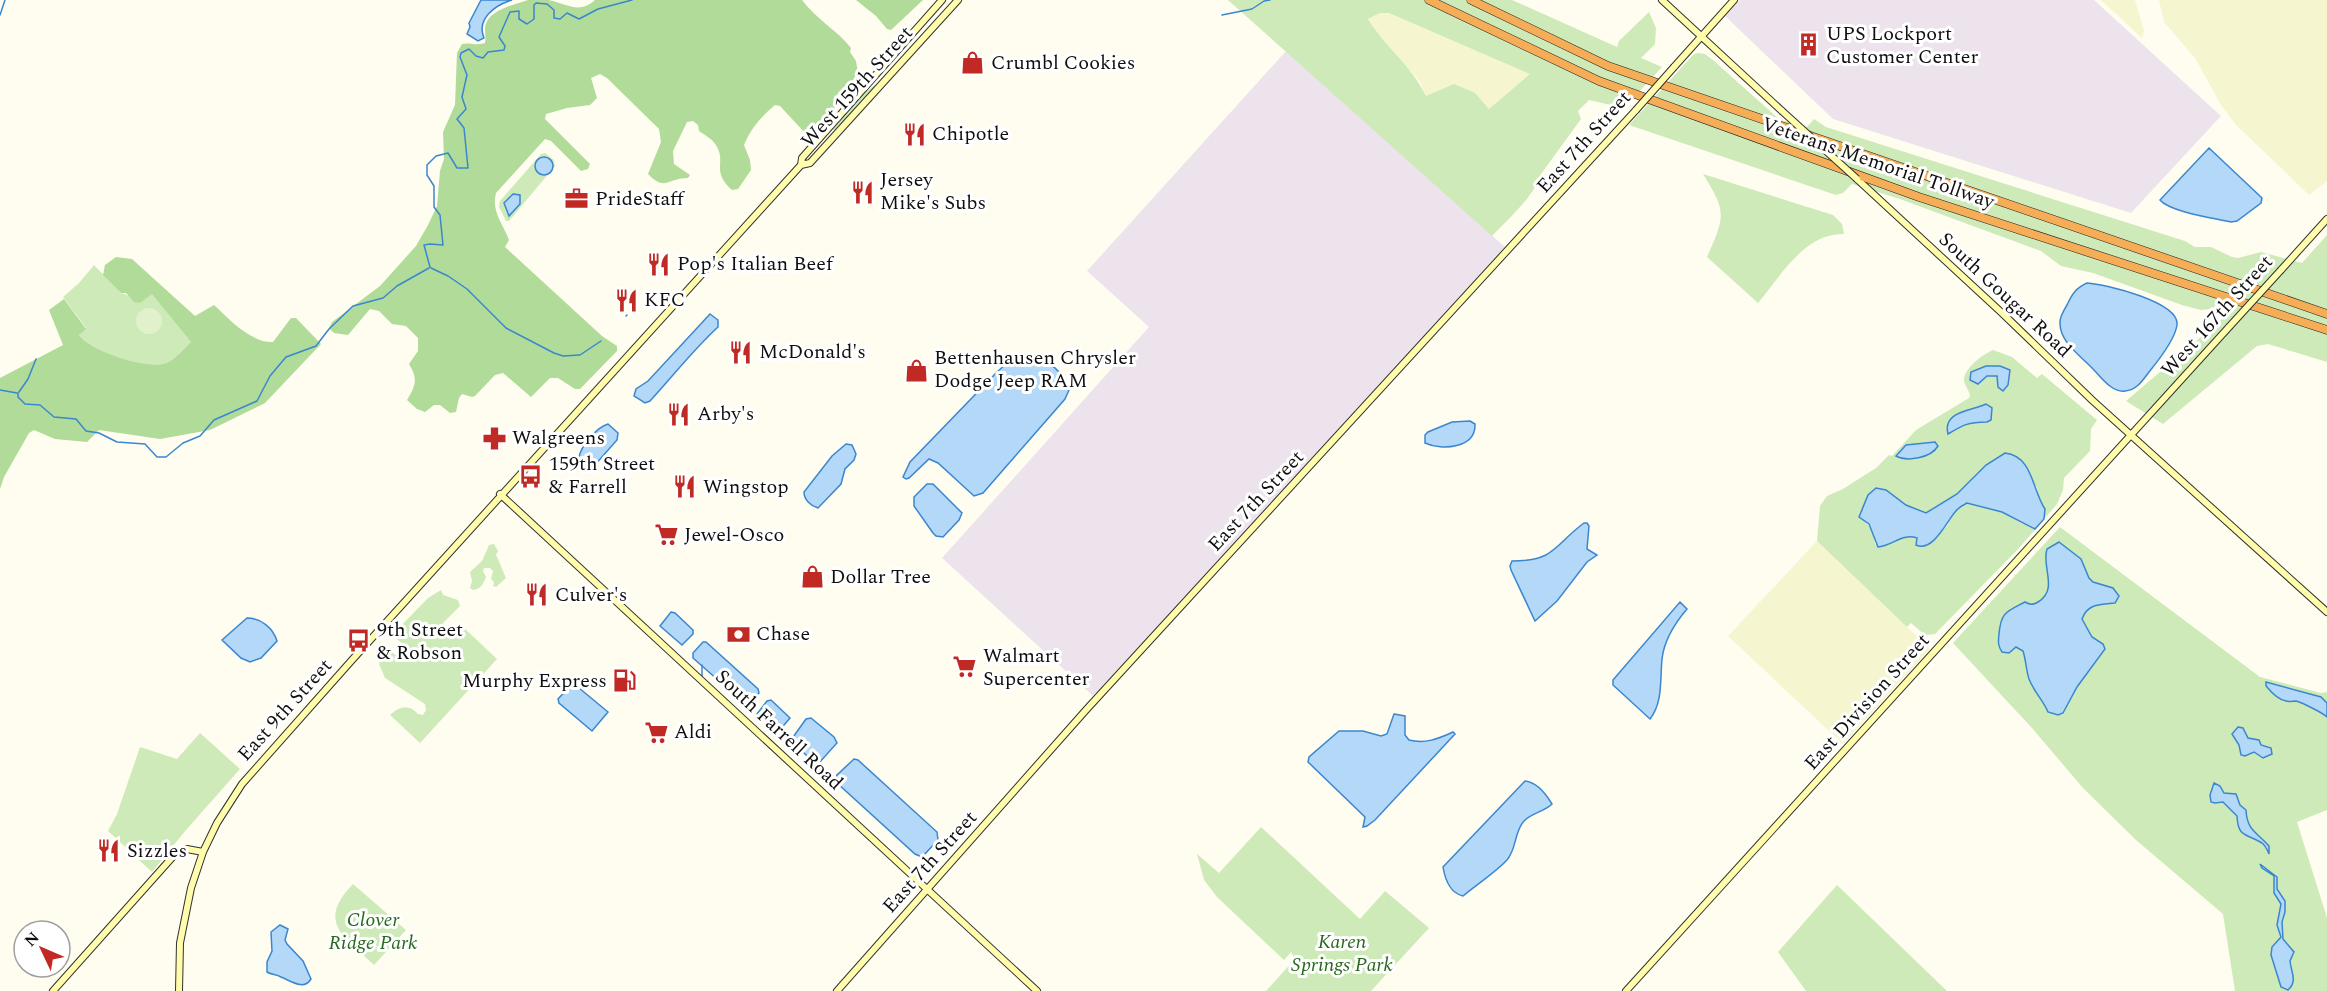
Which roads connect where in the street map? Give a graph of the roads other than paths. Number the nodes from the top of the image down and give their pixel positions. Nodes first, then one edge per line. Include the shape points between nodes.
1 (942, 0) edge
2 (958, 0) edge
3 (1429, 0) edge
4 (1471, 0) edge
5 (1662, 0) edge
6 (1734, 0) edge
7 (1702, 36) junction
8 (801, 165) junction
9 (2327, 219) edge
10 (2327, 314) edge
11 (2327, 330) edge
12 (2132, 434) junction
13 (500, 495) junction
14 (2327, 612) edge
15 (203, 852) junction
16 (926, 891) junction
17 (53, 991) edge
18 (179, 991) edge
19 (837, 991) edge
20 (1037, 991) edge
21 (1626, 991) edge

1 - 8 street, West 159th Street via 809,149
2 - 8 street, West 159th Street via 810,163
3 - 11 highway, Veterans Memorial Tollway via 1610,85 1919,197
4 - 10 highway, Veterans Memorial Tollway via 1608,66
5 - 7 street, South Gougar Road
6 - 7 street, East 7th Street
7 - 12 street, South Gougar Road, bridge
7 - 16 street, East 7th Street, bridge via 1086,710
8 - 13 street, West 159th Street
9 - 12 street, West 167th Street, bridge
12 - 14 street, South Gougar Road
12 - 21 street, East Division Street
13 - 15 street, East 9th Street via 251,774 225,810
13 - 16 street, South Farrell Road
15 - 17 street via 177,852
15 - 18 street, East 9th Street via 190,890 180,943
16 - 19 street, East 7th Street
16 - 20 street, South Farrell Road

